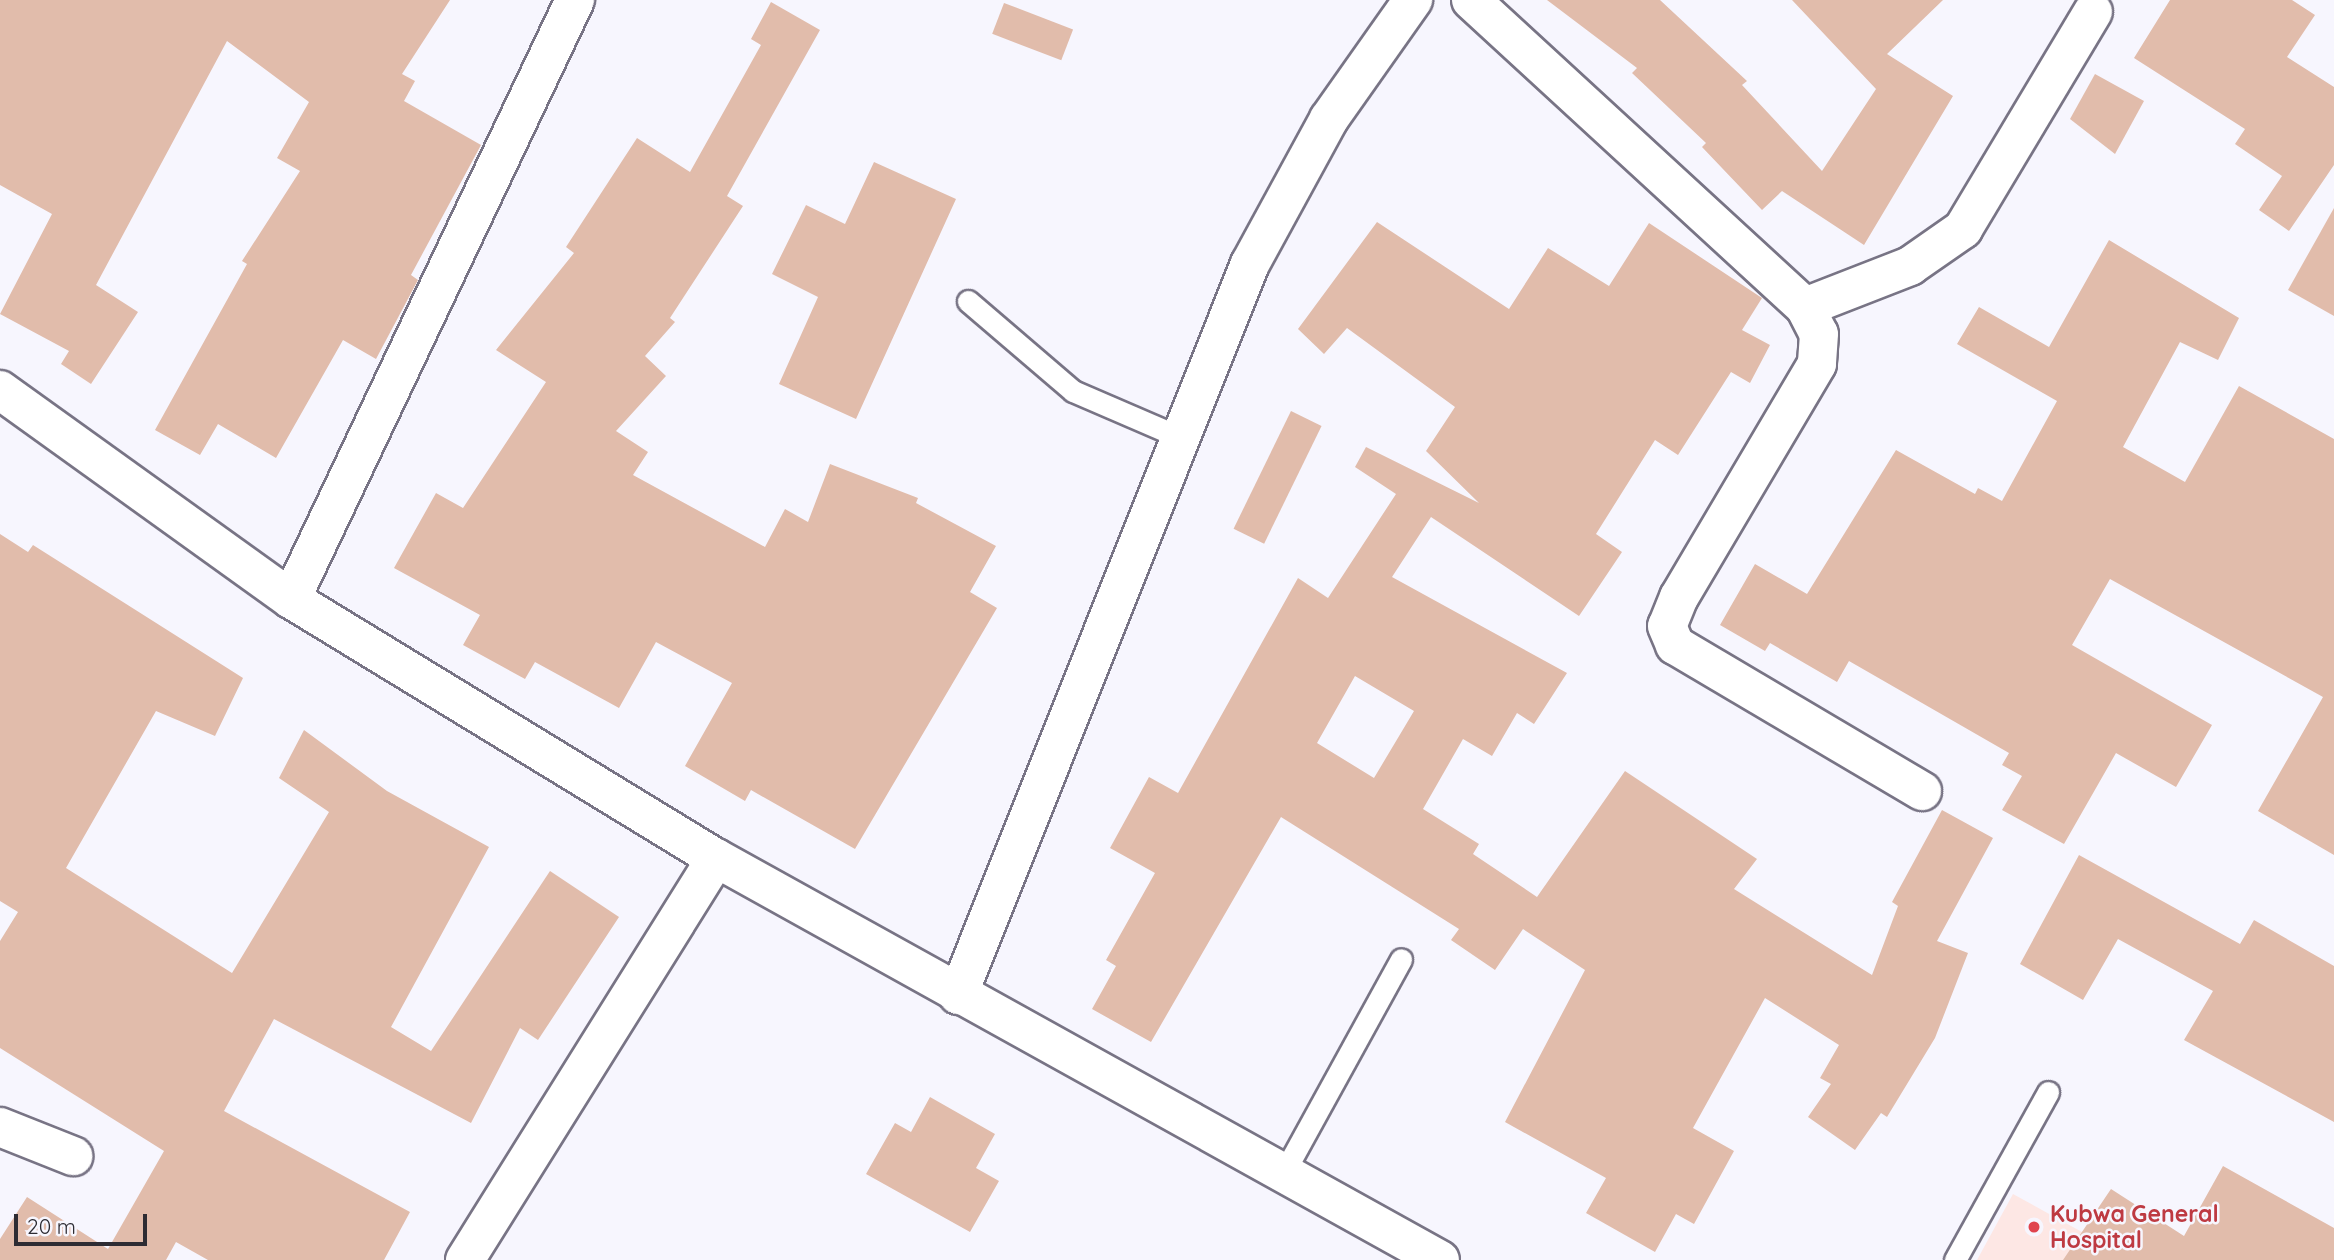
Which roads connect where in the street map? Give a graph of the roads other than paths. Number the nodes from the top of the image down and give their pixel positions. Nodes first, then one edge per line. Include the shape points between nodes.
1 (575, 0) edge
2 (1413, 0) edge
3 (1471, 0) edge
4 (2093, 12) dead end
5 (968, 302) dead end
6 (1805, 307) junction
7 (0, 390) edge
8 (1180, 437) junction
9 (290, 599) junction
10 (1922, 791) dead end
11 (716, 858) junction
12 (1401, 959) dead end
13 (958, 995) junction
14 (2048, 1092) dead end
15 (0, 1127) edge
16 (74, 1156) dead end
17 (1283, 1174) junction
18 (465, 1260) edge
19 (1440, 1260) edge
20 (1955, 1260) edge

1 - 9 street
2 - 8 street via 1329,119 1250,264
3 - 6 street
4 - 6 street via 1963,229 1910,266
5 - 8 lane via 1073,391
6 - 10 street via 1819,334 1817,363 1667,626 1675,645
7 - 9 street
8 - 13 street
9 - 11 street
11 - 13 street
11 - 18 street
12 - 17 lane
13 - 17 street
14 - 20 lane
15 - 16 street
17 - 19 street

